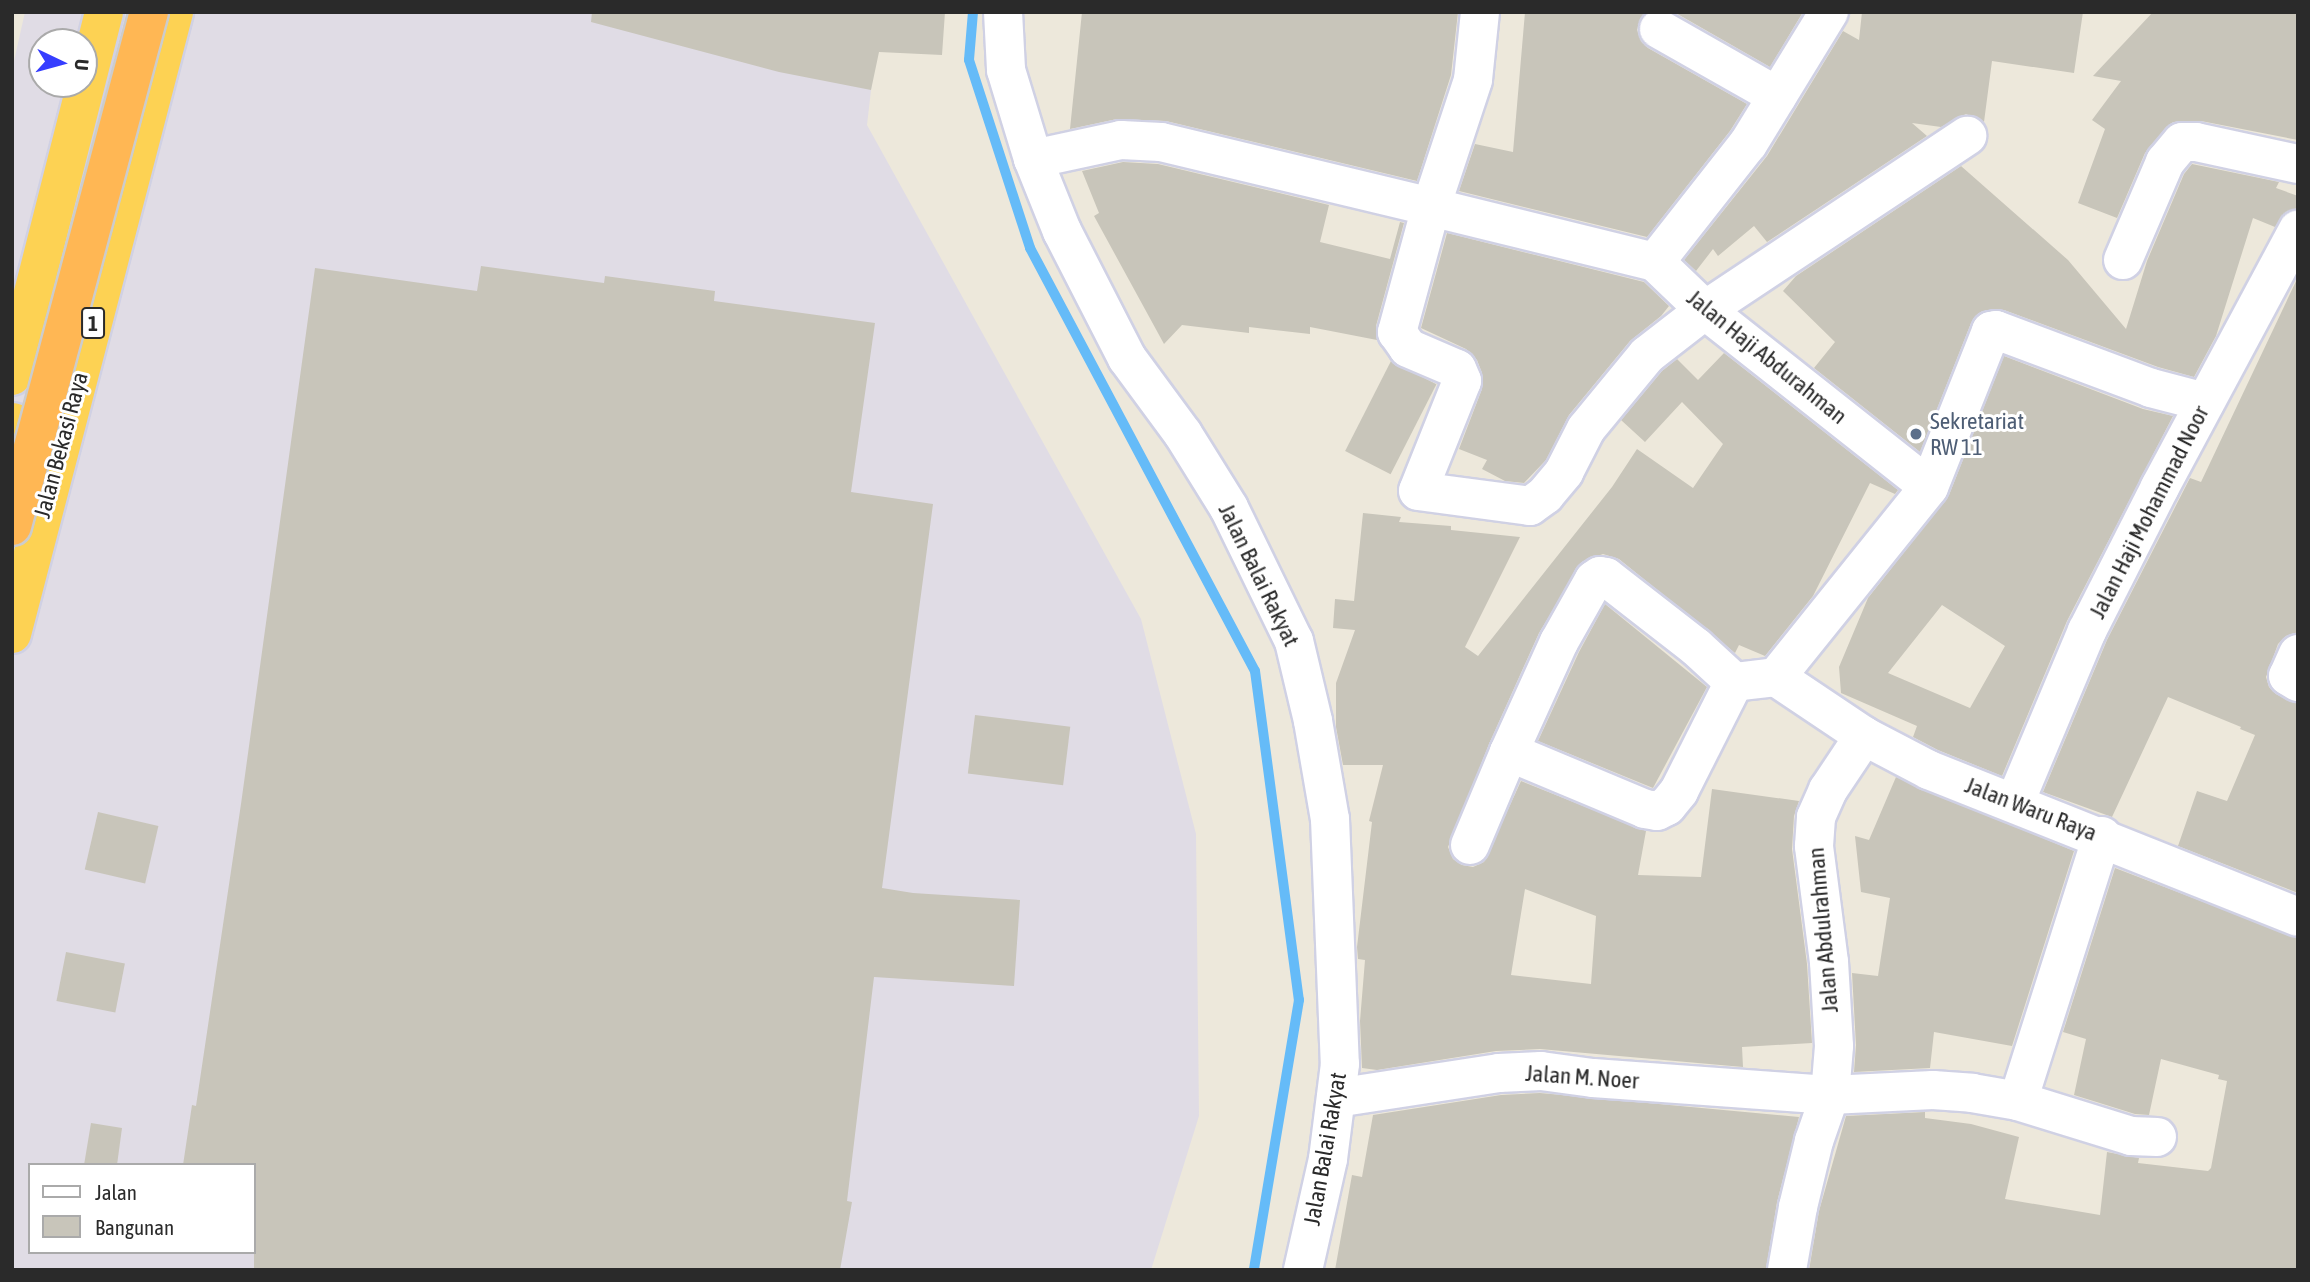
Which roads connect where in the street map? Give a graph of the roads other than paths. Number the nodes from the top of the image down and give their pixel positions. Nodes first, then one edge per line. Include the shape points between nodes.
1 (104, 12) edge
2 (149, 12) edge
3 (174, 12) edge
4 (1003, 12) edge
5 (1480, 12) edge
6 (1829, 12) edge
7 (1659, 29) dead end
8 (98, 37) edge
9 (98, 58) edge
10 (158, 74) junction
11 (1777, 96) junction
12 (83, 98) edge
13 (1967, 136) dead end
14 (1033, 159) junction
15 (2298, 164) edge
16 (1431, 207) junction
17 (2298, 230) edge
18 (2123, 260) dead end
19 (1655, 262) junction
20 (1705, 310) junction
21 (12, 376) edge
22 (2205, 402) junction
23 (12, 422) edge
24 (63, 438) junction
25 (1929, 487) junction
26 (12, 526) edge
27 (12, 634) edge
28 (2298, 654) edge
29 (1776, 677) junction
30 (1734, 682) junction
31 (2298, 682) edge
32 (1864, 736) junction
33 (1509, 752) junction
34 (2015, 802) junction
35 (2102, 836) junction
36 (1470, 845) dead end
37 (2298, 917) edge
38 (1830, 1095) junction
39 (1336, 1098) junction
40 (2018, 1101) junction
41 (2157, 1137) dead end
42 (1303, 1270) edge
43 (1787, 1270) edge

1 - 8 highway
2 - 26 highway, bridge
3 - 10 highway, Jalan Bekasi Raya / 1
4 - 14 street, Jalan Balai Rakyat via 1006,70
5 - 16 street via 1473,80
6 - 11 street
7 - 11 street
9 - 10 highway
10 - 24 highway, Jalan Bekasi Raya / 1
11 - 19 street via 1748,144
12 - 21 highway
13 - 20 street
14 - 16 street via 1121,140 1161,142
14 - 39 street, Jalan Balai Rakyat via 1102,312 1127,358 1183,434 1229,508 1294,642 1330,819 1340,1064
15 - 18 street via 2182,142 2165,162
16 - 19 street
16 - 20 street via 1397,332 1408,348 1457,369 1462,381 1418,491 1530,506 1564,472 1586,429 1647,355
17 - 22 street, Jalan Haji Mohammad Noor
19 - 20 street, Jalan Haji Abdurahman
20 - 25 street, Jalan Haji Abdurahman
22 - 25 street via 2151,388 1991,331
22 - 34 street, Jalan Haji Mohammad Noor via 2087,631
23 - 24 highway
24 - 27 highway, Jalan Bekasi Raya / 1
25 - 29 street
28 - 31 street via 2288,676
29 - 30 street
29 - 32 street, Jalan Waru Raya
30 - 33 street via 1679,791 1657,811
30 - 33 street via 1687,640 1600,576 1559,642
32 - 34 street, Jalan Waru Raya via 1929,770
32 - 38 street, Jalan Abdulrahman via 1816,817 1814,846 1834,1046
33 - 36 street
34 - 35 street, Jalan Waru Raya
35 - 37 street, Jalan Waru Raya
35 - 40 street
38 - 39 street, Jalan M. Noer via 1541,1071 1499,1073
38 - 40 street, Jalan M. Noer via 1933,1090
38 - 43 street via 1804,1181
39 - 42 street, Jalan Balai Rakyat via 1328,1159
40 - 41 street, Jalan M. Noer via 2131,1136

